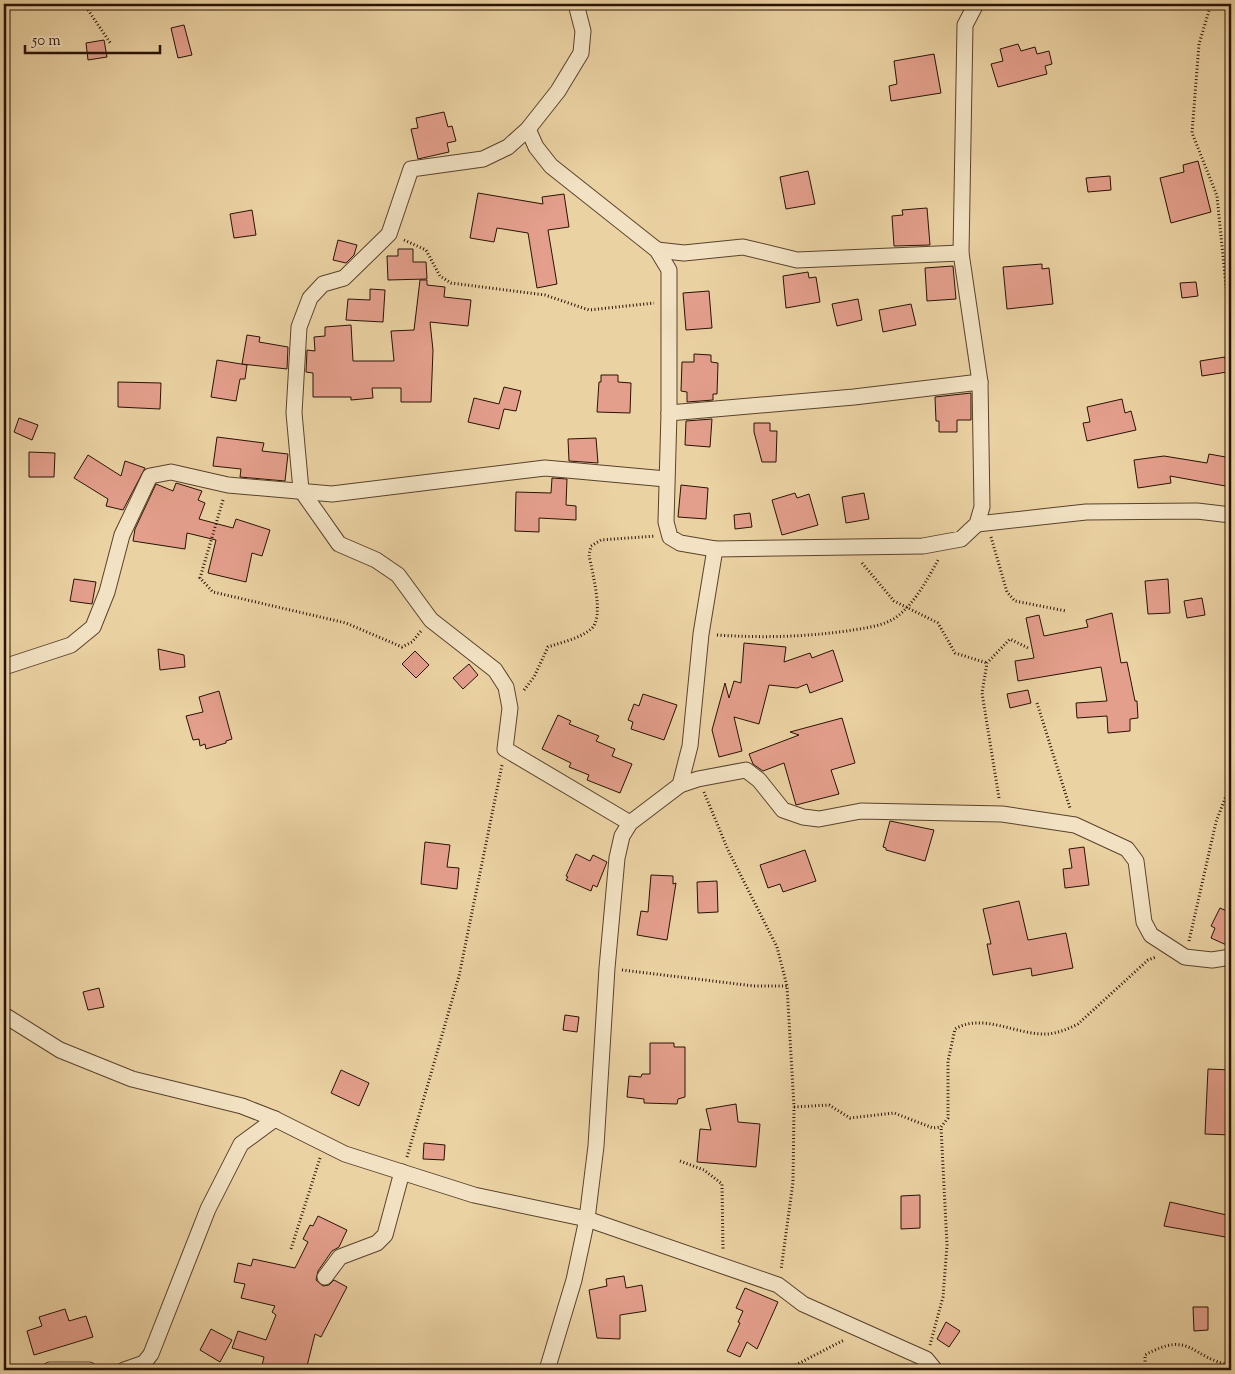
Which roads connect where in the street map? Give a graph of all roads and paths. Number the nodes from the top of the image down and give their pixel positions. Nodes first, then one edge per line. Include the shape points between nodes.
1 (84, 4) edge
2 (576, 4) edge
3 (976, 4) edge
4 (1211, 4) edge
5 (111, 44) dead end
6 (528, 128) junction
7 (390, 234) junction
8 (657, 250) junction
9 (961, 253) junction
10 (669, 302) junction
11 (1231, 336) edge
12 (980, 382) junction
13 (669, 413) junction
14 (666, 479) junction
15 (228, 485) junction
16 (301, 490) junction
17 (1231, 515) edge
18 (982, 524) junction
19 (670, 537) junction
20 (949, 542) junction
21 (853, 547) junction
22 (714, 549) junction
23 (906, 608) junction
24 (1066, 611) dead end
25 (431, 620) junction
26 (701, 634) junction
27 (1028, 648) dead end
28 (987, 664) junction
29 (4, 667) edge
30 (1037, 702) dead end
31 (510, 708) junction
32 (505, 749) junction
33 (698, 779) junction
34 (1231, 783) edge
35 (680, 785) junction
36 (1002, 814) junction
37 (630, 823) junction
38 (1075, 825) junction
39 (1179, 954) junction
40 (1231, 957) edge
41 (607, 968) junction
42 (787, 986) junction
43 (4, 1014) edge
44 (794, 1108) junction
45 (275, 1119) junction
46 (941, 1127) junction
47 (323, 1143) junction
48 (680, 1161) dead end
49 (402, 1172) junction
50 (587, 1218) junction
51 (291, 1249) dead end
52 (722, 1265) junction
53 (325, 1277) dead end
54 (778, 1285) junction
55 (865, 1331) junction
56 (931, 1365) edge
57 (1145, 1365) dead end
58 (1231, 1365) edge
59 (50, 1370) edge
60 (89, 1370) edge
61 (124, 1370) edge
62 (547, 1370) edge
63 (786, 1370) edge

1 - 5 path
2 - 6 street via 583,31 581,53 558,92
3 - 9 street via 965,25
4 - 11 path via 1199,44 1192,133 1217,196
6 - 7 street via 508,148 482,159 411,168
6 - 8 street via 536,147 551,166
7 - 10 path via 426,250 440,276 451,283 545,295 589,310
7 - 16 street via 344,278 323,284 310,298 302,320 294,413
8 - 9 street via 684,253 743,247 797,260
8 - 10 street via 669,270
9 - 12 street
10 - 13 street
12 - 13 street
12 - 18 street
13 - 14 street
14 - 16 street via 545,468 332,494
14 - 19 street via 666,522
15 - 16 street
15 - 25 path via 200,578 212,592 346,623 402,647 412,642
15 - 29 street via 171,472 150,476 122,535 107,592 93,627 71,645
16 - 25 street via 339,544 376,560 398,575
17 - 18 street via 1197,511 1086,512
18 - 20 street via 961,539
18 - 24 path via 1007,592 1016,601
19 - 22 street via 680,543
19 - 31 path via 601,540 592,546 589,555 599,615 593,628 583,635 548,647 534,676
20 - 21 street via 923,546
20 - 23 path via 928,579
21 - 22 street
21 - 23 path via 868,572 894,601
22 - 26 street
23 - 26 path via 876,626 815,636 774,638
23 - 28 path via 938,623 955,653
25 - 31 street via 495,670 506,687
26 - 35 street via 690,746
27 - 28 path via 1010,639
28 - 36 path via 982,693
30 - 38 path
31 - 32 street
32 - 37 street
32 - 49 path via 460,976
33 - 35 street
33 - 36 street via 746,770 759,780 783,810 818,819 861,811
33 - 42 path via 728,850 777,947
34 - 39 path via 1216,822
35 - 37 street
36 - 38 street
37 - 41 street via 622,836 617,858
38 - 39 street via 1127,849 1136,862 1144,922 1152,935
39 - 40 street via 1212,960
39 - 46 path via 1148,960 1078,1024 1066,1030 1047,1034 982,1023 962,1024 955,1029 948,1061 948,1118
41 - 42 path via 754,986
41 - 50 street via 596,1146
42 - 44 path
43 - 45 street via 60,1050 132,1079 242,1106
44 - 46 path via 829,1105 850,1118 894,1113 933,1128
44 - 54 path via 793,1182
45 - 47 street
45 - 61 street via 241,1144 208,1209 151,1354 144,1363
46 - 56 path via 947,1245 943,1296
47 - 49 street via 345,1154
47 - 51 path
48 - 52 path via 704,1170 722,1184
49 - 50 street via 474,1195
49 - 53 street via 385,1236 377,1243 340,1257
50 - 52 street
50 - 62 street via 574,1280
52 - 54 street
54 - 55 street via 803,1304
55 - 56 street
55 - 63 path
57 - 58 path via 1145,1355 1177,1343
59 - 60 street

